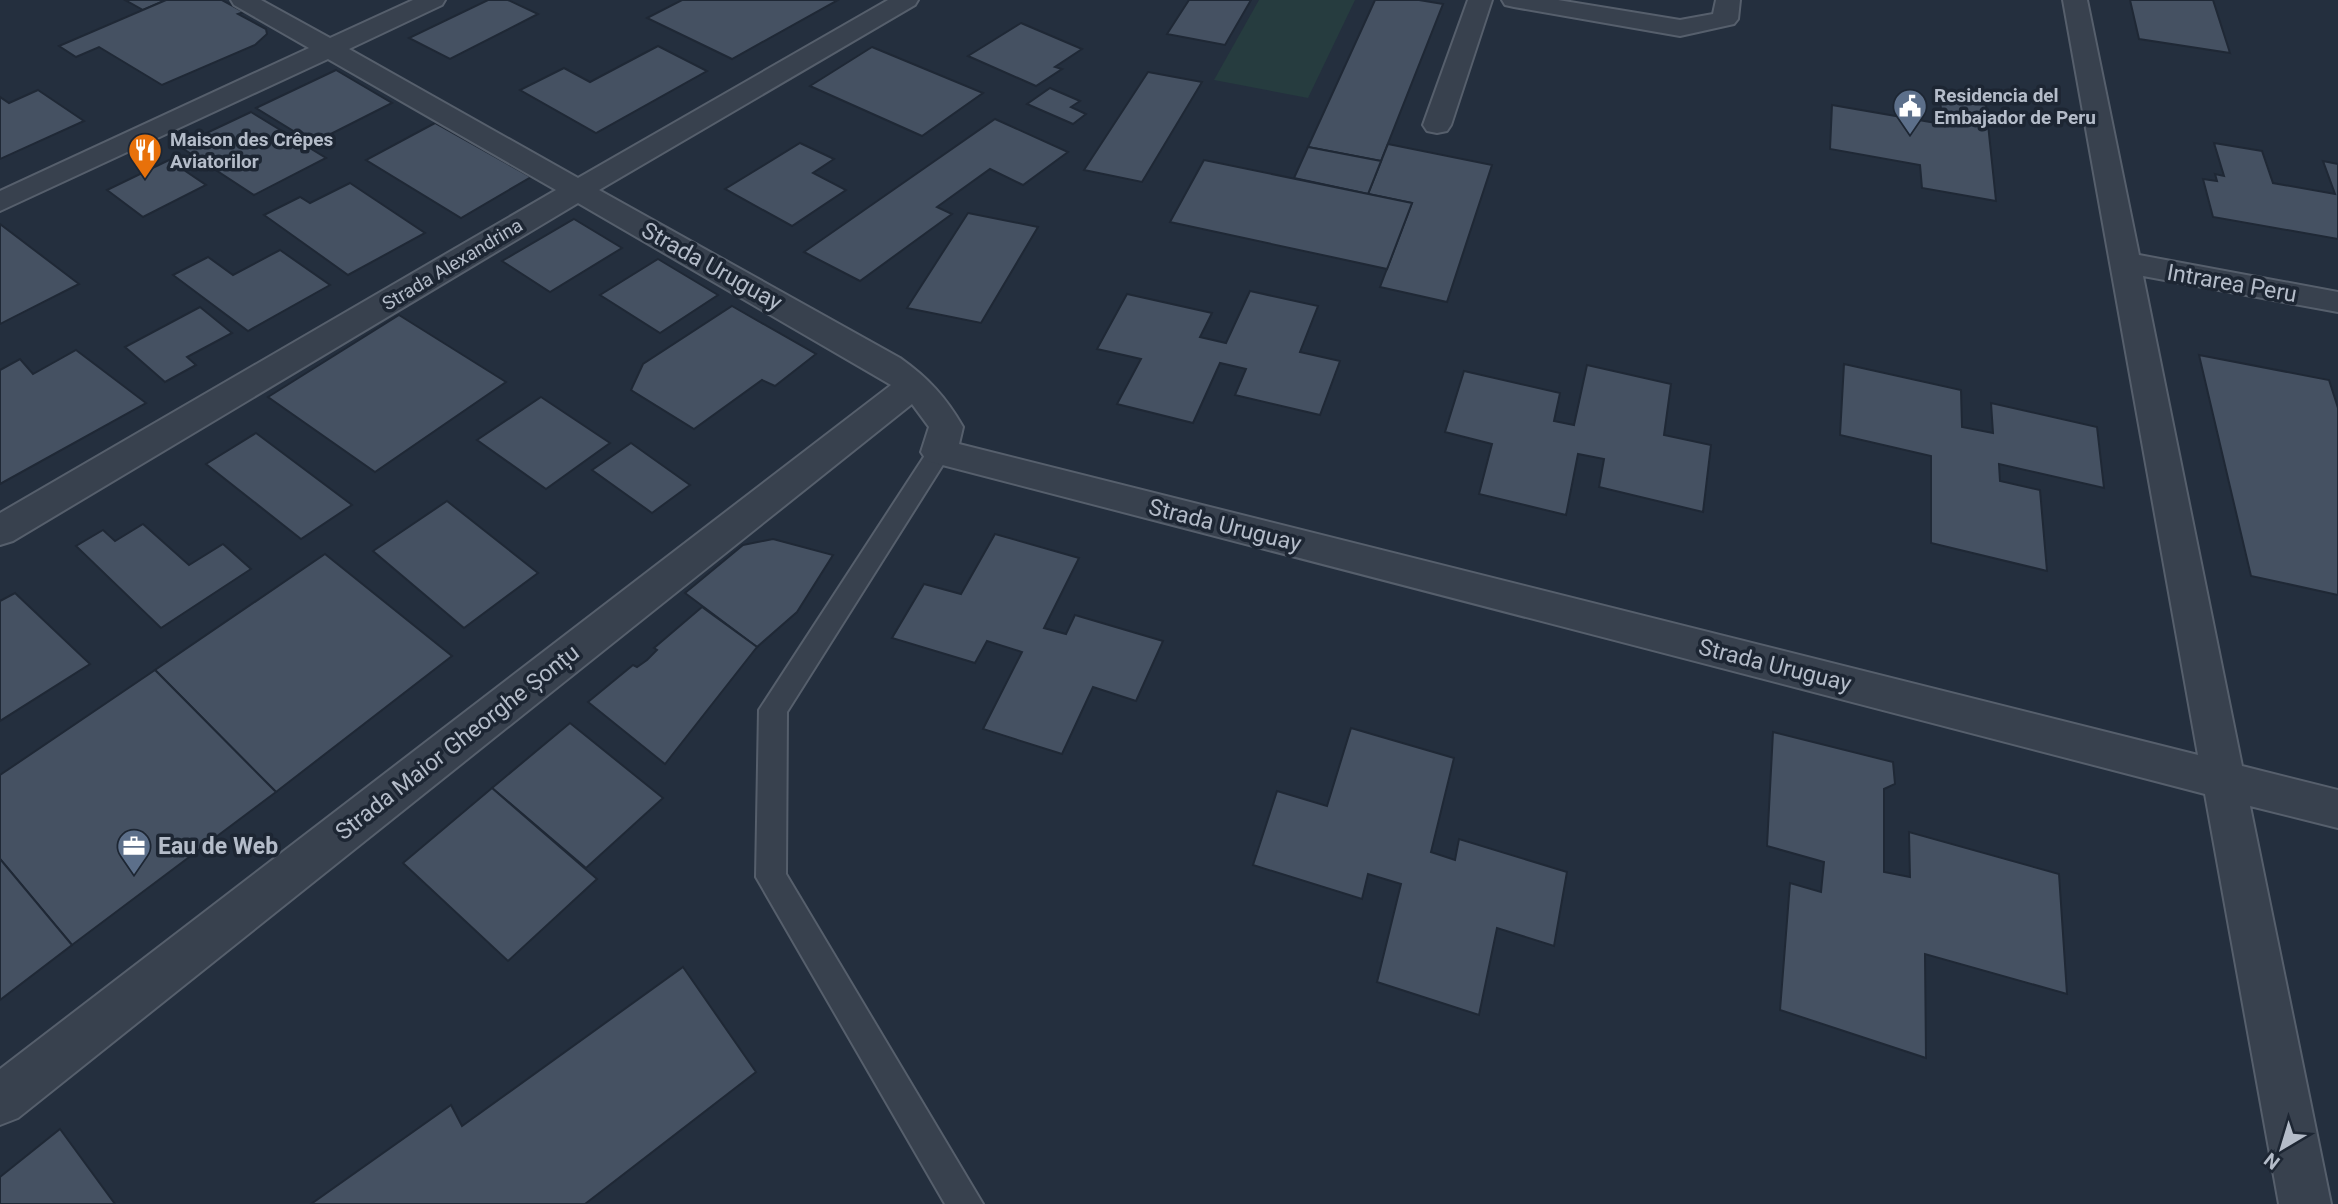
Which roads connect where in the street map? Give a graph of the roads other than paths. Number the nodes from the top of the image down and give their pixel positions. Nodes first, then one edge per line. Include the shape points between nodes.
1 (243, 0) edge
2 (433, 0) edge
3 (906, 0) edge
4 (1480, 0) edge
5 (1514, 0) edge
6 (1728, 0) edge
7 (2075, 0) edge
8 (329, 49) junction
9 (1437, 125) dead end
10 (578, 190) junction
11 (0, 202) edge
12 (2127, 263) junction
13 (2338, 302) edge
14 (914, 384) junction
15 (939, 452) junction
16 (0, 531) edge
17 (2224, 780) junction
18 (2338, 809) edge
19 (0, 1100) edge
20 (965, 1204) edge
21 (2305, 1204) edge

1 - 8 street, Strada Uruguay
2 - 8 street
3 - 10 street, Strada Alexandrina
4 - 9 street
5 - 6 street via 1680,28 1725,19
7 - 12 street
8 - 10 street, Strada Uruguay
8 - 11 street
10 - 14 street, Strada Uruguay
10 - 16 street, Strada Alexandrina
12 - 13 street, Intrarea Peru
12 - 17 street
14 - 15 street, Strada Uruguay via 933,403 946,426
14 - 19 street, Strada Maior Gheorghe Șonțu
15 - 17 street, Strada Uruguay
15 - 20 lane via 773,710 771,877
17 - 18 street, Strada Uruguay
17 - 21 street

